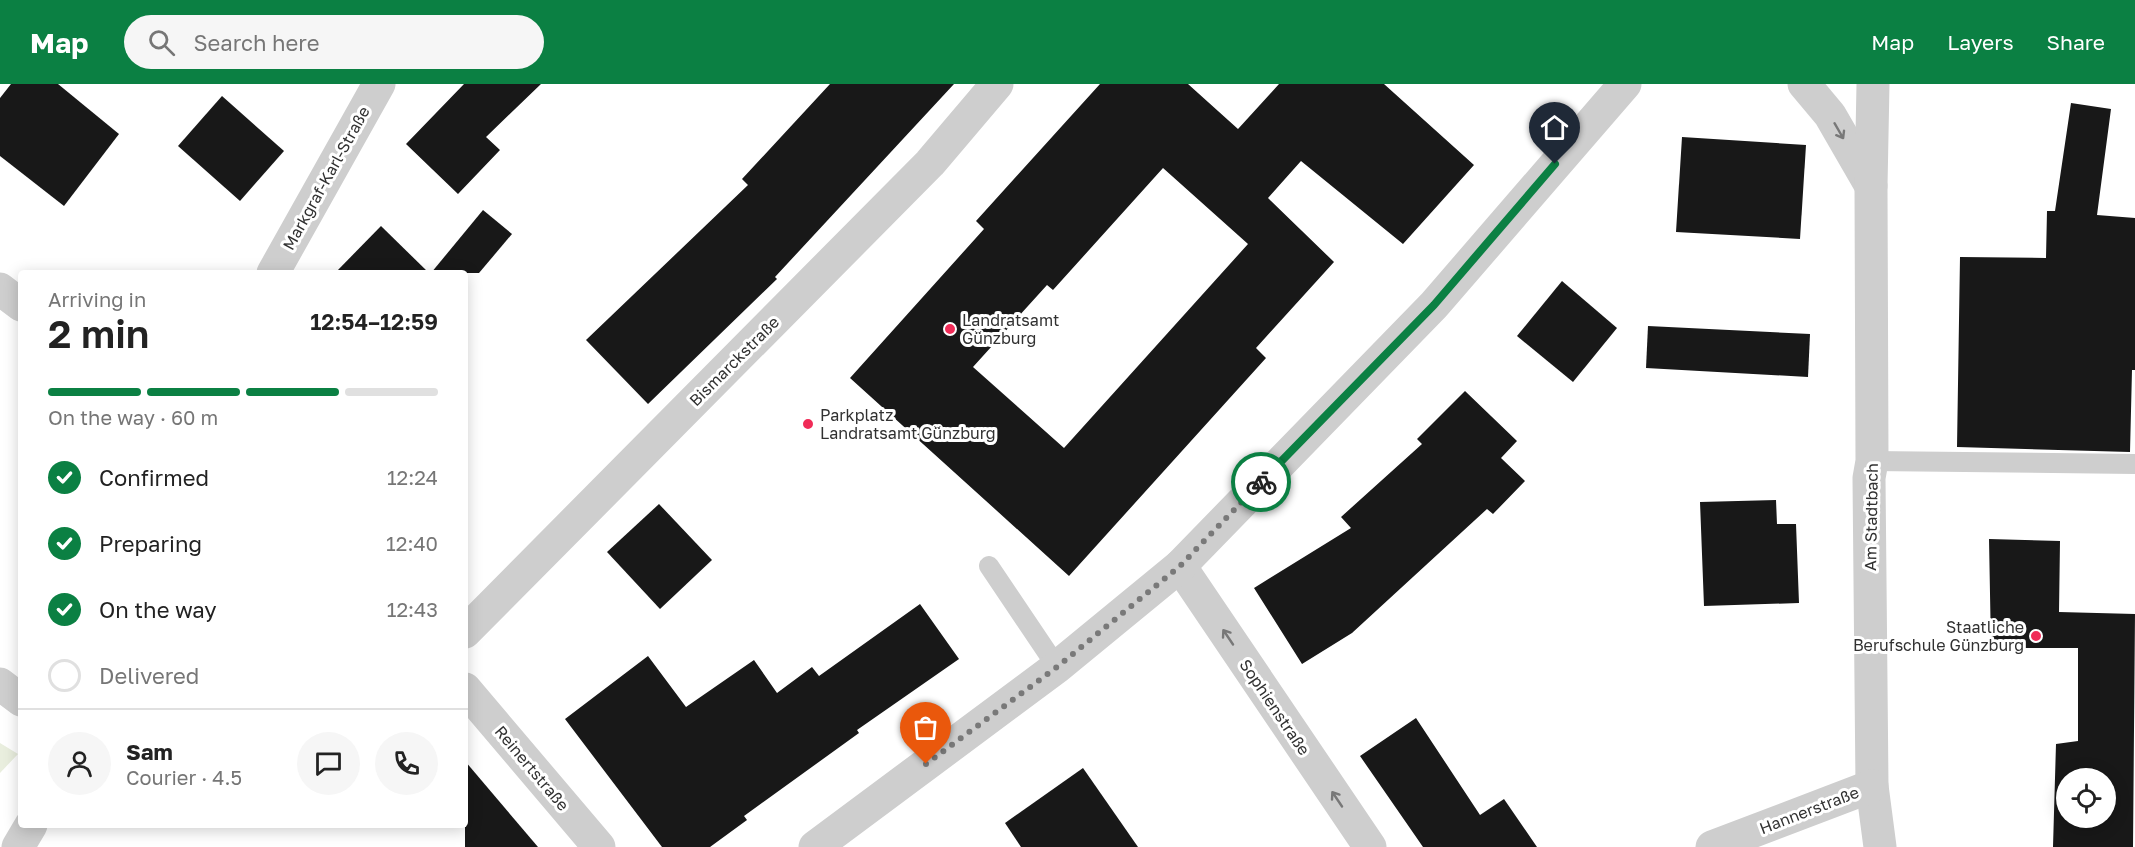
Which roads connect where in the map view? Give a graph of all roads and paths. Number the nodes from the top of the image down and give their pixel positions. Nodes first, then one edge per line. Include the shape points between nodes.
1 (379, 84) edge
2 (997, 84) edge
3 (1625, 84) edge
4 (1804, 84) edge
5 (1873, 84) edge
6 (1871, 186) junction
7 (275, 270) edge
8 (0, 289) edge
9 (18, 303) edge
10 (1872, 461) junction
11 (2135, 464) edge
12 (989, 566) dead end
13 (1180, 566) junction
14 (468, 629) edge
15 (1057, 667) junction
16 (0, 684) edge
17 (468, 693) edge
18 (18, 698) edge
19 (1872, 786) junction
20 (29, 828) edge
21 (18, 847) edge
22 (599, 847) edge
23 (814, 847) edge
24 (1370, 847) edge
25 (1712, 847) edge
26 (1880, 847) edge

1 - 7 street, Markgraf-Karl-Straße
2 - 14 street, Bismarckstraße via 930,163
3 - 13 street via 1434,305
4 -> 6 street, Am Stadtbach via 1830,115
5 - 6 street, Am Stadtbach
6 - 10 street, Am Stadtbach
8 - 9 street
10 - 11 lane
10 - 19 street, Am Stadtbach via 1869,478
12 - 15 lane
13 - 15 street
24 -> 13 street, Sophienstraße
15 - 23 street
16 - 18 street
17 - 22 street, Reinertstraße
19 - 25 street, Hannerstraße
19 - 26 street, Am Stadtbach
20 - 21 street

